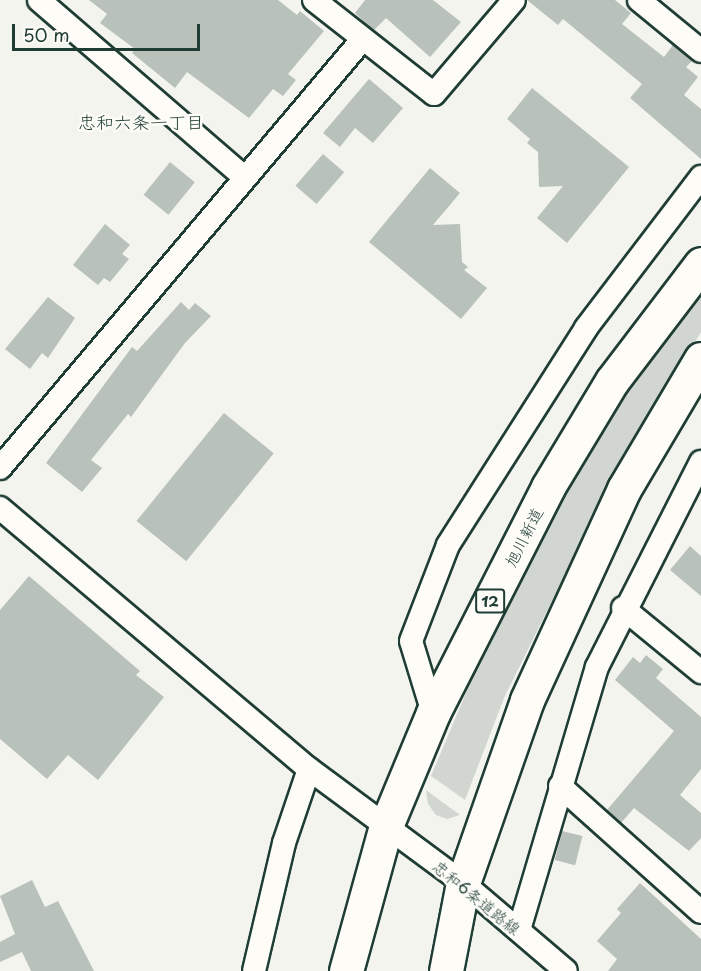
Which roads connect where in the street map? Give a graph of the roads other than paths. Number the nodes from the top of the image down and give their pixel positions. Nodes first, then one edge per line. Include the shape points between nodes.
1 (39, 0) edge
2 (314, 0) edge
3 (514, 0) edge
4 (639, 0) edge
5 (362, 40) junction
6 (701, 51) edge
7 (244, 177) junction
8 (701, 177) edge
9 (701, 264) edge
10 (701, 359) edge
11 (701, 462) edge
12 (0, 468) edge
13 (0, 508) edge
14 (623, 608) junction
15 (701, 672) edge
16 (433, 713) junction
17 (309, 769) junction
18 (560, 786) junction
19 (386, 826) junction
20 (463, 883) junction
21 (701, 912) edge
22 (519, 930) junction
23 (446, 970) edge
24 (254, 971) edge
25 (346, 971) edge
26 (567, 971) edge

1 - 7 street
2 - 5 street
3 - 5 street via 434,94
4 - 6 street
5 - 7 street
7 - 12 street
8 - 16 street via 586,328 448,545 411,641
9 - 16 highway, 旭川新道 / 12 via 612,381 548,488
10 - 20 highway via 624,489 528,700
11 - 14 street
13 - 17 street, 忠和6条道路線
14 - 15 street
14 - 18 street via 597,667
16 - 19 highway, 旭川新道 / 12
17 - 19 street, 忠和6条道路線
17 - 24 street via 284,843
18 - 21 street
18 - 22 street
19 - 20 street, 忠和6条道路線
19 - 25 highway, 旭川新道 / 12
20 - 22 street, 忠和6条道路線
20 - 23 highway
22 - 26 street, 忠和6条道路線

